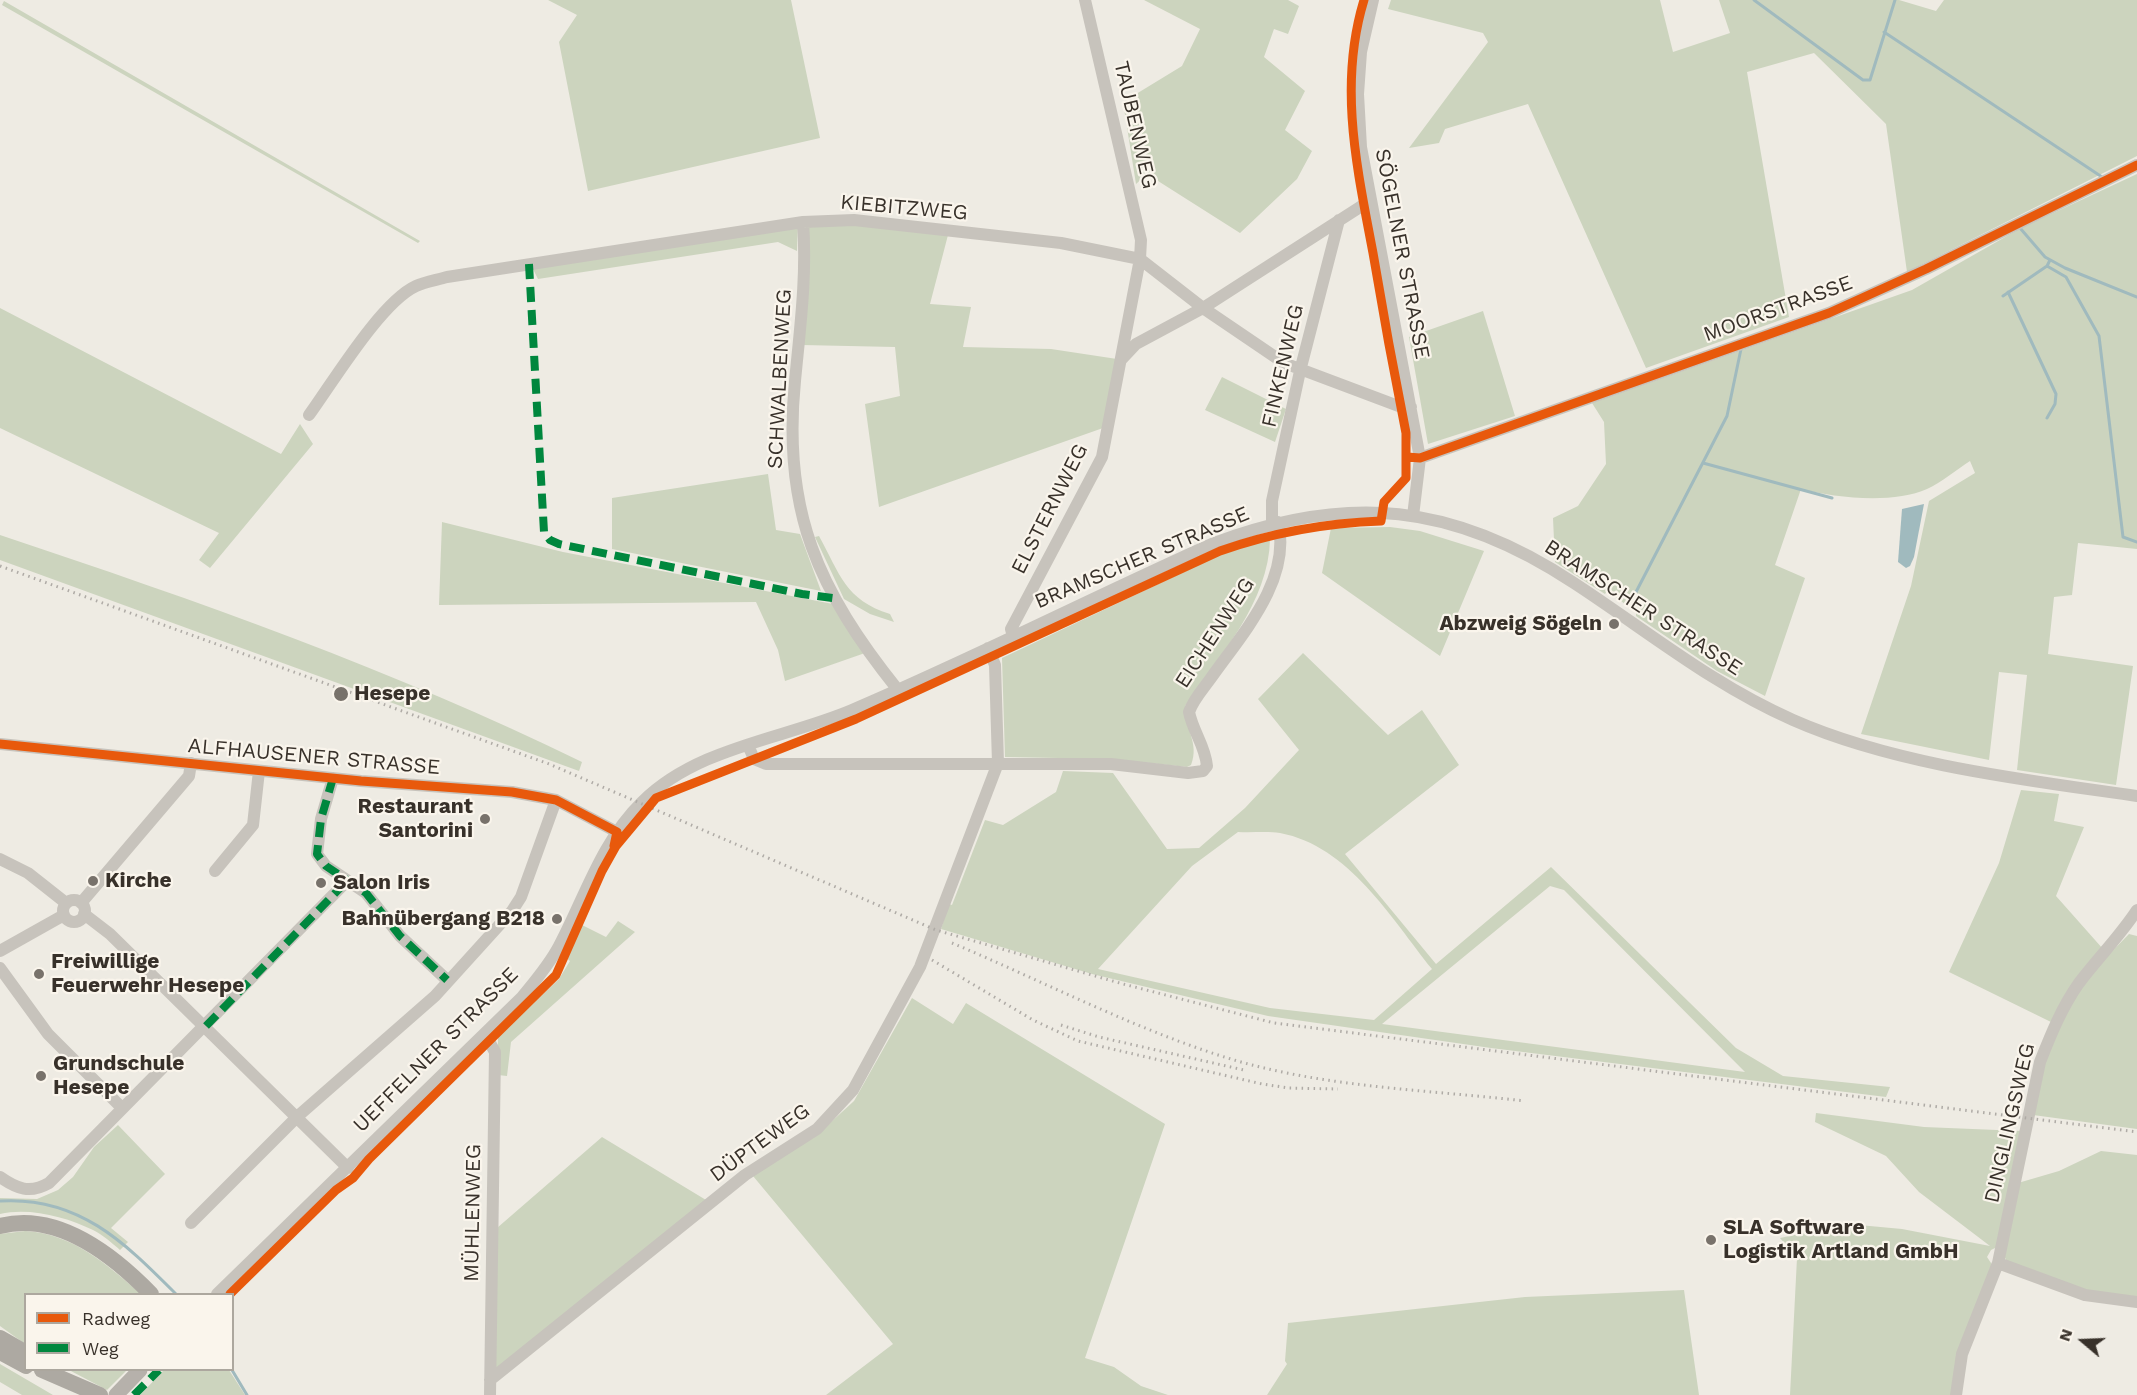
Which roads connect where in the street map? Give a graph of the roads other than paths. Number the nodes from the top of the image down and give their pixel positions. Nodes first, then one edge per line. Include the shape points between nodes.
1 (1085, 0) edge
2 (1370, 3) edge
3 (2137, 165) edge
4 (1371, 200) junction
5 (1339, 220) junction
6 (803, 222) junction
7 (1140, 259) junction
8 (1203, 308) junction
9 (1121, 360) junction
10 (1300, 371) junction
11 (1411, 407) junction
12 (309, 415) dead end
13 (1420, 458) junction
14 (1413, 516) junction
15 (1275, 523) junction
16 (1013, 636) junction
17 (988, 648) junction
18 (898, 690) junction
19 (0, 744) edge
20 (748, 745) junction
21 (191, 763) junction
22 (998, 763) junction
23 (259, 771) junction
24 (333, 778) junction
25 (2137, 796) edge
26 (556, 800) junction
27 (641, 802) joint
28 (617, 832) junction
29 (0, 859) edge
30 (215, 871) dead end
31 (346, 882) junction
32 (82, 908) junction
33 (65, 909) junction
34 (2137, 910) edge
35 (0, 951) edge
36 (0, 968) edge
37 (447, 980) junction
38 (206, 1026) junction
39 (485, 1034) junction
40 (122, 1108) junction
41 (298, 1116) junction
42 (348, 1168) junction
43 (0, 1177) edge
44 (191, 1223) dead end
45 (0, 1226) edge
46 (1998, 1263) junction
47 (151, 1293) edge
48 (218, 1293) edge
49 (2137, 1302) edge
50 (1, 1346) edge
51 (24, 1352) edge
52 (24, 1363) edge
53 (33, 1371) edge
54 (44, 1371) edge
55 (55, 1371) edge
56 (139, 1371) edge
57 (490, 1380) junction
58 (88, 1393) edge
59 (117, 1395) edge
60 (490, 1395) edge
61 (1956, 1395) edge

1 - 7 street, TAUBENWEG via 1141,240
2 - 4 street, SÖGELNER STRASSE via 1361,52 1359,94 1361,147
3 - 13 street, MOORSTRASSE via 1829,313
4 - 5 street
4 - 11 street, SÖGELNER STRASSE
5 - 8 street
5 - 10 street, FINKENWEG
6 - 7 street, KIEBITZWEG via 865,221 1061,243
6 - 12 street, KIEBITZWEG via 447,277 416,286 370,331
6 - 18 street, SCHWALBENWEG via 805,251 792,455 797,497 806,533 833,598
7 - 8 street, KIEBITZWEG
7 - 9 street, ELSTERNWEG
8 - 9 street via 1136,344
8 - 10 street, KIEBITZWEG
9 - 16 street, ELSTERNWEG via 1102,457 1011,629
10 - 11 street, KIEBITZWEG via 1401,407
10 - 15 street, FINKENWEG via 1272,501
11 - 13 street, SÖGELNER STRASSE
13 - 14 street, SÖGELNER STRASSE
14 - 15 street, BRAMSCHER STRASSE via 1355,510
14 - 25 street, BRAMSCHER STRASSE via 1491,539 1545,565 1695,668 1752,700 1841,739 1902,755
15 - 16 street, BRAMSCHER STRASSE via 1214,543
15 - 22 street, EICHENWEG via 1280,535 1270,585 1256,614 1189,712 1206,759 1203,771 1188,773 1111,764
16 - 17 street, BRAMSCHER STRASSE
17 - 18 street, BRAMSCHER STRASSE
17 - 22 street via 995,665
18 - 20 street, BRAMSCHER STRASSE via 824,721
19 - 21 street, ALFHAUSENER STRASSE
20 - 22 street, EICHENWEG via 754,759 766,764
20 - 27 street, BRAMSCHER STRASSE via 681,775
21 - 23 street, ALFHAUSENER STRASSE
21 - 32 street via 189,776
22 - 57 street, DÜPTEWEG via 920,968 854,1090 817,1130 745,1175
23 - 24 street, ALFHAUSENER STRASSE
23 - 30 street via 253,825
24 - 26 street, ALFHAUSENER STRASSE via 512,792
24 - 31 street via 321,819 317,854
26 - 28 street, ALFHAUSENER STRASSE
26 - 37 street via 516,905
27 - 28 street, UEFFELNER STRASSE
28 - 39 street, UEFFELNER STRASSE via 546,967
29 - 33 street via 28,873
31 - 37 street via 366,893 400,936
31 - 38 street
32 - 33 street via 74,900
32 - 33 street via 75,921 68,920
32 - 38 street
33 - 35 street
34 - 46 street, DINGLINGSWEG via 2080,981 2050,1034 2040,1062
36 - 40 street via 48,1034
37 - 41 street via 435,996
38 - 40 street
38 - 41 street
39 - 42 street, UEFFELNER STRASSE
39 - 57 street, MÜHLENWEG via 495,1052
40 - 43 street via 41,1188 22,1190
41 - 42 street
41 - 44 street
42 - 48 street, UEFFELNER STRASSE
45 - 47 highway via 51,1228 74,1236 110,1256
46 - 49 street via 2085,1295
46 - 61 street, DINGLINGSWEG via 1962,1354
50 - 51 highway
50 - 52 highway
53 - 58 highway
54 - 58 highway
55 - 58 highway
56 - 59 main road
57 - 60 street, MÜHLENWEG

